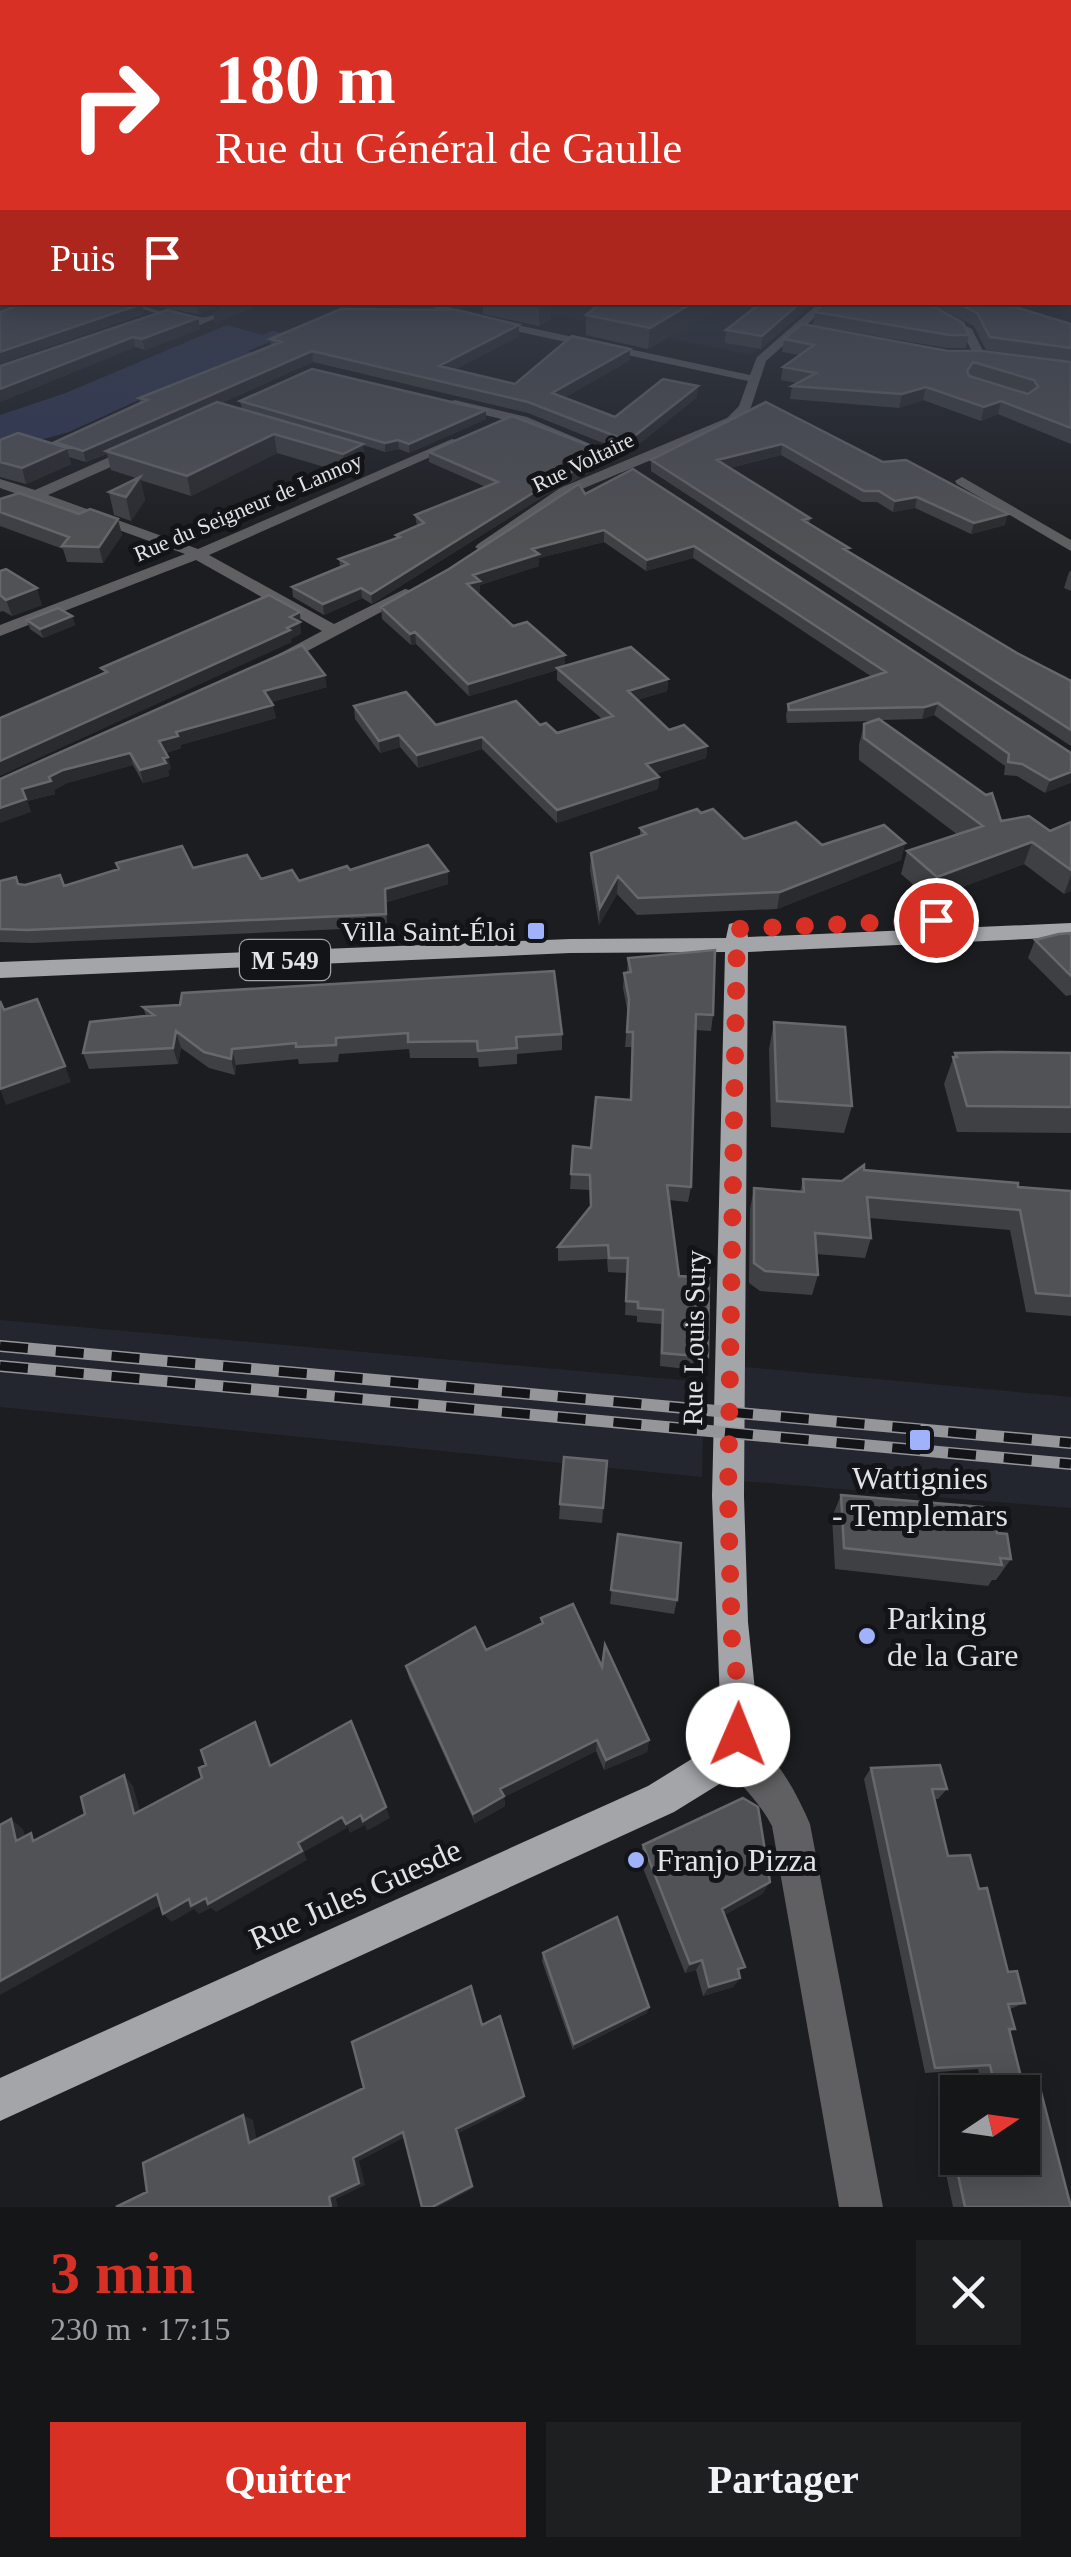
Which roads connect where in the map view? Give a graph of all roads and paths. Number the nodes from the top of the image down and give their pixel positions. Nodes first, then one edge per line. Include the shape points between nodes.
1 (618, 350) edge
2 (775, 350) edge
3 (974, 350) edge
4 (979, 356) junction
5 (960, 357) edge
6 (1071, 368) edge
7 (754, 379) junction
8 (439, 400) edge
9 (512, 417) junction
10 (483, 431) edge
11 (467, 438) edge
12 (154, 442) edge
13 (596, 449) edge
14 (621, 460) junction
15 (386, 461) dead end
16 (404, 466) junction
17 (648, 480) edge
18 (962, 481) dead end
19 (0, 483) edge
20 (36, 495) junction
21 (0, 511) edge
22 (1071, 524) edge
23 (1042, 528) junction
24 (1071, 546) edge
25 (199, 554) junction
26 (468, 557) edge
27 (431, 580) edge
28 (0, 632) edge
29 (336, 632) junction
30 (259, 668) edge
31 (1071, 913) edge
32 (1071, 930) edge
33 (737, 937) junction
34 (0, 970) edge
35 (732, 1746) junction
36 (0, 2100) edge
37 (860, 2207) edge

1 - 7 street
2 - 7 street, Rue Voltaire via 761,360
3 - 4 street
4 - 5 street
4 - 6 street
7 - 14 street, Rue Voltaire via 743,412 732,421
8 - 9 street
9 - 10 street
9 - 13 street
11 - 16 street, Rue du Seigneur de Lannoy
12 - 20 street
14 - 17 street
14 - 26 street, Rue Voltaire
15 - 16 street
16 - 25 street, Rue du Seigneur de Lannoy
18 - 23 street
19 - 20 street
20 - 21 street
20 - 25 street
22 - 23 street
23 - 24 street
25 - 28 street, Rue du Seigneur de Lannoy
25 - 29 street
27 - 29 street
29 - 30 street
31 - 33 main road, M 549
32 - 33 main road, M 549
33 - 34 main road, M 549
33 - 35 main road, Rue Louis Sury via 728,1496 741,1706
35 - 36 main road, Rue Jules Guesde via 716,1765 661,1799
35 - 37 street via 762,1771 792,1824

